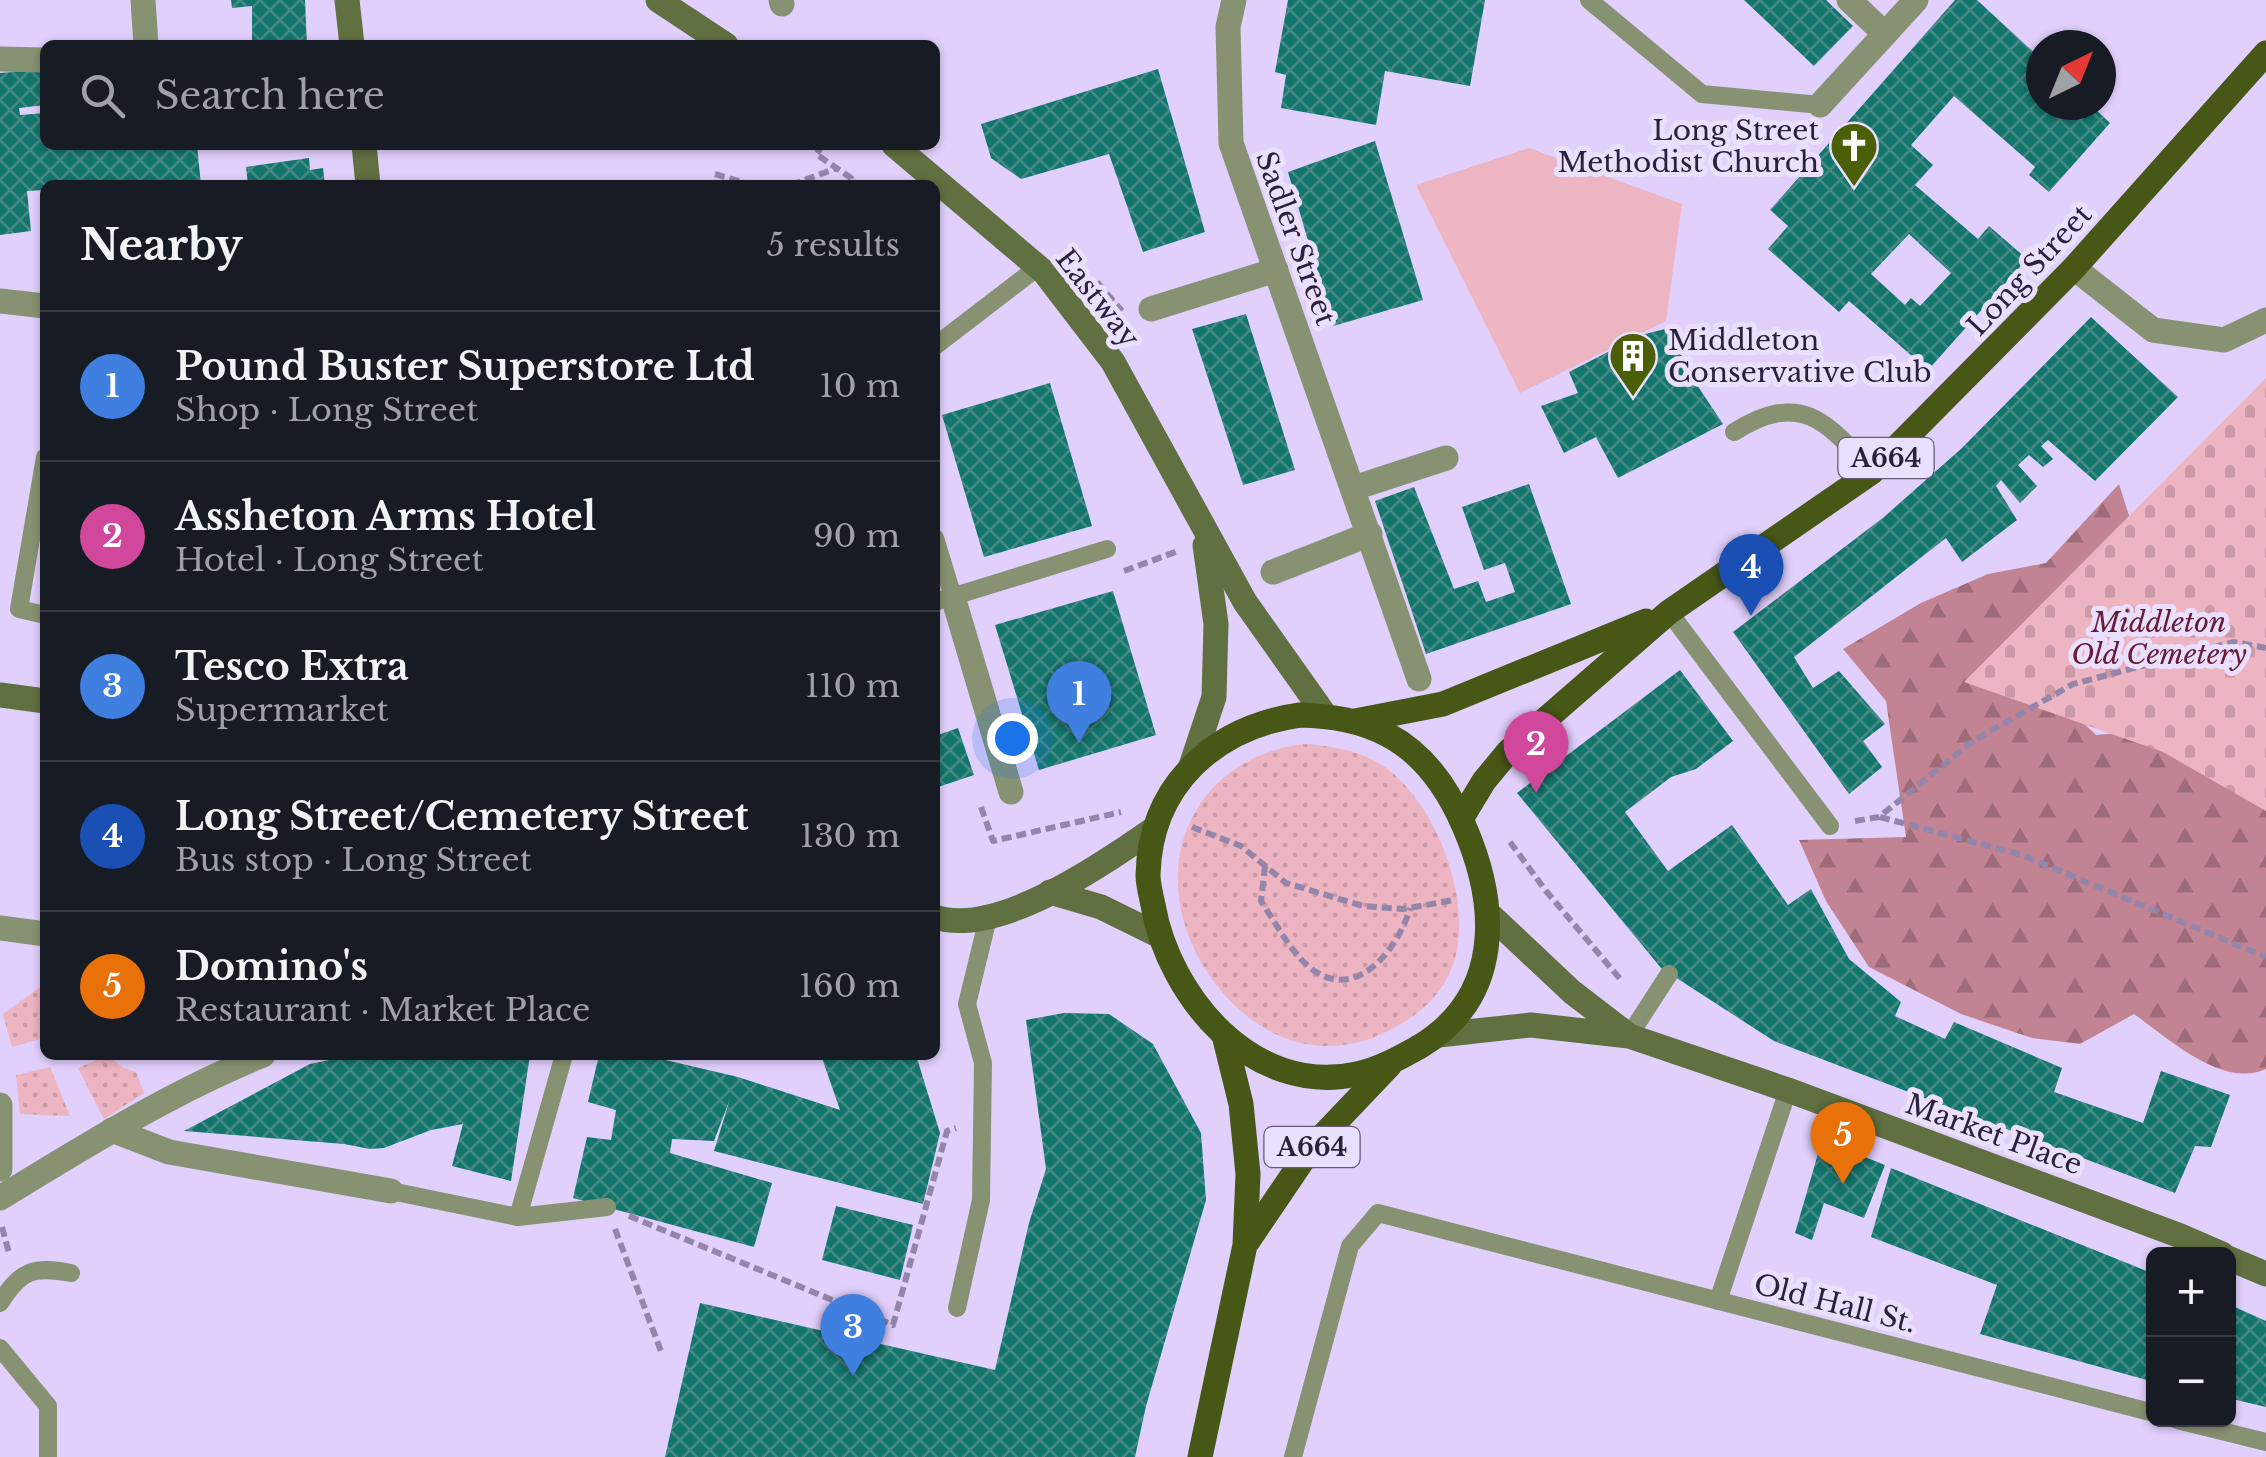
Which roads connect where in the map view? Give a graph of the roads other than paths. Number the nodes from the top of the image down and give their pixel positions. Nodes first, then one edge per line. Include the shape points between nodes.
1 (143, 0) edge
2 (347, 0) edge
3 (658, 0) edge
4 (1234, 0) edge
5 (1589, 0) edge
6 (1849, 0) edge
7 (1916, 0) edge
8 (1885, 34) junction
9 (146, 40) edge
10 (351, 40) edge
11 (718, 40) edge
12 (2266, 52) edge
13 (0, 59) edge
14 (40, 60) edge
15 (1820, 105) joint
16 (364, 150) edge
17 (900, 150) edge
18 (368, 180) edge
19 (935, 180) edge
20 (940, 184) edge
21 (1038, 267) junction
22 (2074, 268) junction
23 (1276, 270) junction
24 (0, 301) edge
25 (40, 305) edge
26 (1151, 309) dead end
27 (2266, 320) edge
28 (940, 342) edge
29 (1734, 432) dead end
30 (1446, 458) dead end
31 (1872, 472) junction
32 (40, 488) edge
33 (1354, 488) junction
34 (1203, 530) junction
35 (1370, 534) junction
36 (1108, 550) road end
37 (940, 572) edge
38 (1273, 572) dead end
39 (944, 600) edge
40 (0, 607) edge
41 (20, 610) junction
42 (1669, 612) junction
43 (40, 613) edge
44 (1419, 679) dead end
45 (0, 695) edge
46 (40, 700) edge
47 (1326, 716) junction
48 (1356, 721) junction
49 (1191, 766) junction
50 (1011, 792) dead end
51 (1461, 819) junction
52 (1830, 826) road end
53 (1155, 828) junction
54 (1050, 892) junction
55 (1489, 914) junction
56 (988, 918) junction
57 (940, 919) edge
58 (0, 928) edge
59 (40, 933) edge
60 (1158, 935) junction
61 (1669, 974) dead end
62 (1224, 1035) junction
63 (1439, 1035) junction
64 (1629, 1036) junction
65 (251, 1060) edge
66 (563, 1060) edge
67 (1393, 1062) junction
68 (1788, 1090) junction
69 (0, 1105) edge
70 (112, 1130) junction
71 (0, 1170) edge
72 (391, 1191) joint
73 (0, 1198) edge
74 (607, 1207) road end
75 (518, 1218) junction
76 (1245, 1245) junction
77 (2205, 1247) edge
78 (2236, 1261) edge
79 (71, 1272) dead end
80 (2266, 1274) edge
81 (1718, 1301) junction
82 (0, 1303) edge
83 (957, 1308) dead end
84 (0, 1348) edge
85 (2146, 1411) edge
86 (2205, 1427) edge
87 (2266, 1442) edge
88 (48, 1457) edge
89 (1200, 1457) edge
90 (1292, 1457) edge

1 - 9 street
2 - 10 street
3 - 11 street
4 - 23 street, Sadler Street via 1228,28 1231,143
5 - 15 lane via 1702,94
6 - 8 street
7 - 8 street
8 - 15 street
12 - 22 main road, Long Street / A664
13 - 14 street
16 - 18 street
17 - 19 street, Eastway
20 - 21 street, Eastway
21 - 28 lane
21 - 34 street, Eastway via 1113,362
22 - 27 street via 2152,330 2224,340
22 - 31 main road, Long Street / A664
23 - 26 street
23 - 33 street, Sadler Street
24 - 25 street
29 - 31 lane via 1757,417 1812,416 1834,429
30 - 33 street
31 - 42 main road, Long Street / A664
32 - 41 lane
33 - 35 street, Sadler Street
34 - 47 street, Eastway via 1264,632
34 - 49 street, Eastway via 1216,624 1214,697
35 - 38 street
35 - 44 street, Sadler Street
36 - 39 lane
37 - 39 lane
39 - 50 street
40 - 41 lane
41 - 43 lane
42 - 48 main road, Long Street / A664 via 1443,704
42 - 51 main road, Long Street / A664 via 1514,745
42 - 52 lane
45 - 46 street
47 - 48 main road, A664
47 - 49 main road, A664 via 1275,718 1243,728
48 - 51 main road, A664 via 1418,756
49 - 53 main road, A664
51 - 55 main road, A664
53 - 54 street
53 - 60 main road, A664 via 1148,876
54 - 56 street
54 - 60 street via 1100,906
55 - 63 main road, A664 via 1480,978
55 - 64 street, Market Place
56 - 57 street
56 - 83 lane via 967,1004 982,1063 981,1200
58 - 59 street
60 - 62 main road, A664 via 1196,1006
61 - 64 lane
62 - 67 main road, A664 via 1261,1062 1292,1073 1356,1074
62 - 76 main road, A664 via 1241,1104 1248,1174
63 - 64 street, Market Place via 1531,1025
63 - 67 main road, A664
64 - 68 street, Market Place
65 - 70 street
66 - 75 lane
67 - 76 main road, A664 via 1312,1148
68 - 77 street, Market Place
68 - 81 lane, Old Hall St.
69 - 71 street
70 - 72 street via 169,1152
70 - 73 street
72 - 75 lane
74 - 75 lane
76 - 89 main road, A664
78 - 80 street, Market Place
79 - 82 lane via 43,1268 16,1279
81 - 85 lane, Old Hall St.
81 - 90 lane via 1378,1213 1350,1246
84 - 88 lane via 48,1406
86 - 87 lane

